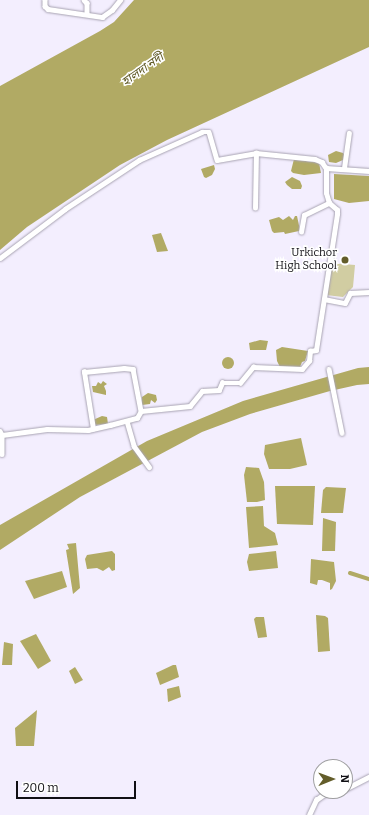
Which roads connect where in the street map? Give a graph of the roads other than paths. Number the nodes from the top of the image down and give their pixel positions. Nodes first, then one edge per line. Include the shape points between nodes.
1 (45, 0) edge
2 (84, 0) edge
3 (120, 0) edge
4 (86, 14) junction
5 (349, 133) dead end
6 (256, 154) junction
7 (326, 168) junction
8 (344, 168) junction
9 (369, 171) edge
10 (329, 203) junction
11 (254, 208) dead end
12 (301, 232) dead end
13 (0, 258) edge
14 (369, 292) edge
15 (324, 299) junction
16 (329, 369) dead end
17 (141, 411) junction
18 (127, 421) junction
19 (93, 429) junction
20 (1, 433) edge
21 (342, 433) dead end
22 (2, 454) dead end
23 (147, 465) dead end
24 (369, 777) edge
25 (353, 785) edge
26 (318, 799) edge
27 (309, 815) edge

1 - 4 street via 48,9
2 - 4 street via 87,3
3 - 4 street via 102,17
5 - 8 street
6 - 7 street via 315,159 322,162
6 - 11 street
6 - 13 street via 217,160 209,132 202,132 140,160 65,209
7 - 8 street
7 - 10 street via 325,189
8 - 9 street
10 - 12 street via 304,215
10 - 15 street via 338,214
14 - 15 street via 350,293 345,303
15 - 17 street via 316,350 310,351 309,361 302,369 254,367 240,383 222,383 219,390 202,391 190,406
16 - 21 street
17 - 18 street via 137,418
17 - 19 street via 134,369 84,372
18 - 19 street
18 - 23 street via 134,446
19 - 20 street
20 - 22 street
24 - 25 street
26 - 27 street

